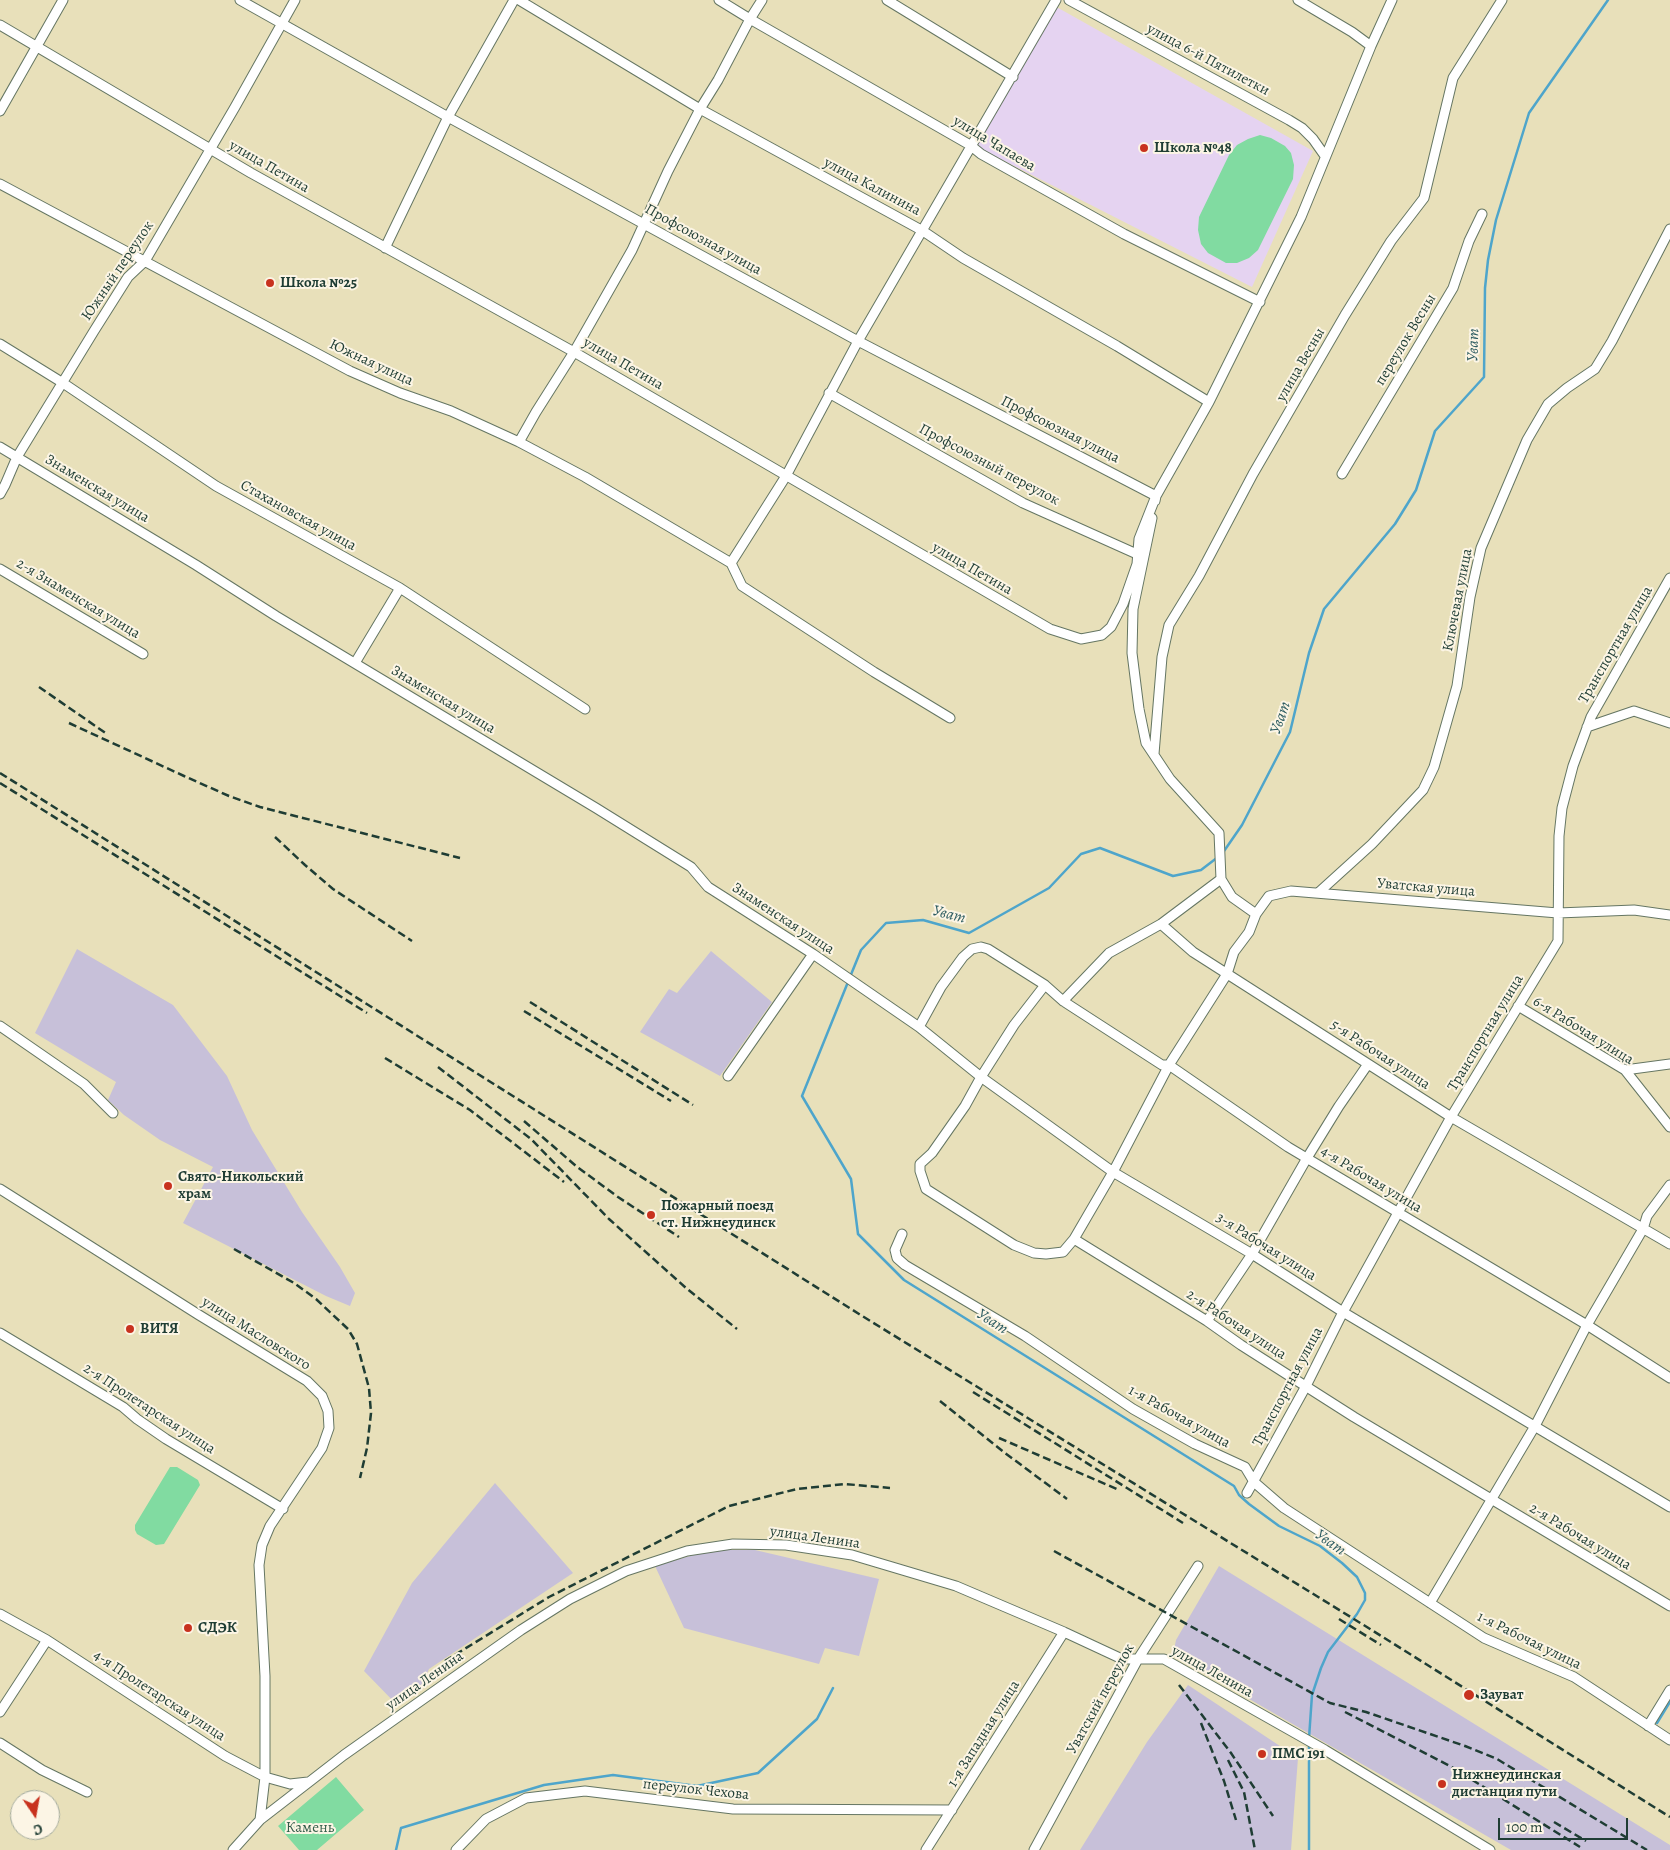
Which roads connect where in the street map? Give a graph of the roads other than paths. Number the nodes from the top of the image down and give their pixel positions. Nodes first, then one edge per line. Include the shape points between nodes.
1 (63, 0) edge
2 (240, 0) edge
3 (295, 0) edge
4 (514, 0) edge
5 (519, 0) edge
6 (719, 0) edge
7 (762, 0) edge
8 (886, 0) edge
9 (1056, 0) edge
10 (1069, 0) edge
11 (1298, 0) edge
12 (1392, 0) edge
13 (1502, 0) edge
14 (750, 19) junction
15 (282, 24) junction
16 (0, 25) edge
17 (1371, 46) junction
18 (37, 47) junction
19 (1012, 77) junction
20 (700, 109) junction
21 (0, 111) edge
22 (448, 117) junction
23 (970, 145) junction
24 (210, 149) junction
25 (1325, 156) junction
26 (0, 184) edge
27 (1482, 214) dead end
28 (644, 224) junction
29 (1670, 229) edge
30 (923, 231) junction
31 (385, 248) junction
32 (145, 261) junction
33 (1260, 302) junction
34 (858, 341) junction
35 (0, 344) edge
36 (574, 352) junction
37 (63, 383) junction
38 (829, 393) junction
39 (1209, 402) junction
40 (519, 442) junction
41 (0, 446) edge
42 (17, 456) junction
43 (1342, 474) dead end
44 (786, 476) junction
45 (0, 494) edge
46 (1156, 496) junction
47 (1138, 555) junction
48 (731, 563) junction
49 (0, 569) edge
50 (1670, 578) edge
51 (400, 588) junction
52 (1666, 590) edge
53 (143, 654) dead end
54 (354, 663) junction
55 (585, 709) dead end
56 (950, 718) dead end
57 (1670, 723) edge
58 (1587, 727) junction
59 (1154, 754) junction
60 (1220, 879) junction
61 (1318, 893) junction
62 (1558, 913) junction
63 (1256, 914) junction
64 (1670, 915) edge
65 (1161, 924) junction
66 (812, 954) junction
67 (1227, 974) junction
68 (1045, 985) junction
69 (862, 990) joint
70 (1063, 1001) junction
71 (1518, 1006) junction
72 (0, 1026) edge
73 (919, 1027) junction
74 (1368, 1064) junction
75 (1670, 1064) edge
76 (1168, 1065) junction
77 (1625, 1070) junction
78 (728, 1076) dead end
79 (981, 1077) junction
80 (113, 1113) dead end
81 (1451, 1117) junction
82 (1670, 1127) edge
83 (1307, 1158) junction
84 (1113, 1172) junction
85 (1670, 1186) edge
86 (0, 1189) edge
87 (1399, 1213) junction
88 (1643, 1228) junction
89 (902, 1234) dead end
90 (1074, 1239) junction
91 (1670, 1244) edge
92 (1252, 1254) junction
93 (1343, 1312) junction
94 (1207, 1321) junction
95 (1587, 1325) junction
96 (0, 1333) edge
97 (1670, 1378) edge
98 (1306, 1386) junction
99 (1535, 1426) junction
100 (1254, 1482) junction
101 (1247, 1493) dead end
102 (1491, 1500) junction
103 (1670, 1507) edge
104 (283, 1509) junction
105 (1198, 1566) dead end
106 (1430, 1603) junction
107 (1670, 1606) edge
108 (0, 1614) edge
109 (1064, 1632) junction
110 (47, 1640) junction
111 (1138, 1659) junction
112 (1670, 1690) edge
113 (0, 1712) edge
114 (1648, 1726) junction
115 (1670, 1740) edge
116 (0, 1743) edge
117 (265, 1777) junction
118 (309, 1782) junction
119 (87, 1792) dead end
120 (952, 1810) junction
121 (260, 1820) junction
122 (233, 1850) edge
123 (456, 1850) edge
124 (926, 1850) edge
125 (1034, 1850) edge
126 (1490, 1850) edge

1 - 18 street
2 - 15 street, Профсоюзная улица
3 - 15 street, Южный переулок
4 - 22 street
5 - 20 street, улица Калинина
6 - 14 street, улица Чапаева
7 - 14 street
8 - 19 street
9 - 19 street
10 - 25 street, улица 6-й Пятилетки via 1289,120 1313,139
11 - 17 street
12 - 17 street
13 - 59 street, улица Весны via 1453,78 1424,198 1391,241 1345,315 1253,474 1200,576 1169,625 1162,658
14 - 20 street
14 - 23 street, улица Чапаева
15 - 22 street, Профсоюзная улица
15 - 24 street, Южный переулок
16 - 18 street, улица Петина
17 - 25 street
18 - 21 street
18 - 24 street, улица Петина
19 - 23 street
20 - 28 street
20 - 30 street, улица Калинина
22 - 28 street, Профсоюзная улица
22 - 31 street
23 - 30 street
23 - 33 street, улица Чапаева via 1124,234
24 - 31 street, улица Петина
24 - 32 street, Южный переулок
25 - 33 street via 1301,217
26 - 32 street, Южная улица
27 - 43 street, переулок Весны via 1453,288
28 - 34 street, Профсоюзная улица
28 - 36 street
29 - 61 street, Ключевая улица via 1595,369 1548,404 1527,440 1481,548 1470,596 1458,686 1434,767 1423,790 1372,844
30 - 34 street
30 - 39 street, улица Калинина via 963,258
31 - 36 street, улица Петина
32 - 37 street, Южный переулок via 128,277
32 - 40 street, Южная улица via 350,371
33 - 39 street
34 - 38 street
34 - 46 street, Профсоюзная улица
35 - 37 street, Стахановская улица
36 - 40 street
36 - 44 street, улица Петина
37 - 42 street, Южный переулок
37 - 51 street, Стахановская улица via 216,486
38 - 44 street
38 - 47 street, Профсоюзный переулок via 1023,503
39 - 46 street
40 - 48 street, Южная улица
41 - 42 street, Знаменская улица
42 - 45 street, Южный переулок
42 - 54 street, Знаменская улица
44 - 47 street, улица Петина via 1050,629 1081,639 1102,635 1111,627 1123,604
44 - 48 street
46 - 47 street, улица Петина via 1139,539
46 - 59 street via 1133,609 1132,653 1146,743
48 - 56 street via 742,586
49 - 53 street, 2-я Знаменская улица
50 - 52 street, Транспортная улица
51 - 54 street
51 - 55 street, Стахановская улица
52 - 58 street, Транспортная улица
54 - 66 street, Знаменская улица via 691,868 708,887
57 - 58 street via 1634,710
58 - 62 street, Транспортная улица via 1562,808
59 - 60 street via 1170,779 1219,833
60 - 63 street via 1232,897
60 - 65 street
61 - 62 street, Уватская улица
61 - 63 street, Уватская улица via 1290,891 1269,896
62 - 64 street, Уватская улица via 1634,910
62 - 71 street, Транспортная улица via 1558,941
63 - 67 street, Уватская улица via 1249,932 1234,952
65 - 67 street, 5-я Рабочая улица via 1193,952
65 - 70 street via 1109,953
66 - 69 street, Знаменская улица
66 - 78 street
67 - 74 street, 5-я Рабочая улица
67 - 76 street, Уватская улица
68 - 70 street, 4-я Рабочая улица
68 - 73 street, 4-я Рабочая улица via 988,948 972,949 946,980
68 - 79 street via 1014,1025
69 - 73 street, 3-я Рабочая улица
70 - 76 street, 4-я Рабочая улица via 1162,1065
71 - 77 street, 6-я Рабочая улица
71 - 81 street, Транспортная улица
72 - 80 street via 84,1084
73 - 79 street, 3-я Рабочая улица
74 - 81 street, 5-я Рабочая улица
74 - 83 street
75 - 77 street
76 - 83 street, 4-я Рабочая улица
76 - 84 street, Уватская улица
77 - 82 street, 6-я Рабочая улица
79 - 84 street, 3-я Рабочая улица
79 - 90 street via 965,1106 920,1164 926,1189 1014,1245 1034,1252 1063,1252
81 - 87 street, Транспортная улица
81 - 88 street, 5-я Рабочая улица
83 - 87 street, 4-я Рабочая улица
83 - 92 street
84 - 90 street, Уватская улица
84 - 92 street, 3-я Рабочая улица
85 - 88 street via 1647,1216
86 - 104 street, улица Масловского via 307,1380 322,1396 328,1411 329,1428 322,1448
87 - 93 street, Транспортная улица
87 - 95 street, 4-я Рабочая улица
88 - 91 street, 5-я Рабочая улица
88 - 95 street
89 - 100 street, 1-я Рабочая улица via 895,1250 897,1258 905,1265 1025,1336 1133,1408 1195,1444 1245,1467
90 - 94 street, 2-я Рабочая улица
92 - 93 street, 3-я Рабочая улица
92 - 94 street
93 - 98 street, Транспортная улица
93 - 99 street, 3-я Рабочая улица
94 - 98 street, 2-я Рабочая улица
95 - 97 street, 4-я Рабочая улица
95 - 99 street
96 - 104 street, 2-я Пролетарская улица
98 - 100 street, Транспортная улица
98 - 102 street, 2-я Рабочая улица
99 - 102 street
99 - 103 street, 3-я Рабочая улица
100 - 101 street, Транспортная улица
100 - 106 street, 1-я Рабочая улица via 1284,1508
102 - 106 street
102 - 107 street, 2-я Рабочая улица
104 - 117 street, улица Масловского via 270,1526 262,1545 259,1565
105 - 111 street, Уватский переулок
106 - 114 street, 1-я Рабочая улица via 1484,1638 1574,1677
108 - 110 street, 4-я Пролетарская улица
109 - 111 street, улица Ленина via 1122,1660
109 - 118 street, улица Ленина via 956,1586 852,1556 786,1545 733,1544 687,1551 626,1571 570,1599 467,1668
109 - 120 street, 1-я Западная улица
110 - 113 street
110 - 117 street, 4-я Пролетарская улица via 225,1756
111 - 125 street, Уватский переулок
111 - 126 street, улица Ленина via 1164,1658
112 - 114 street
114 - 115 street, 1-я Рабочая улица
116 - 119 street via 42,1770
117 - 118 street, 4-я Пролетарская улица via 290,1784
117 - 121 street, улица Масловского
118 - 121 street, улица Ленина
120 - 123 street, переулок Чехова via 733,1809 585,1791 526,1798 486,1820
120 - 124 street, 1-я Западная улица
121 - 122 street, улица Ленина

